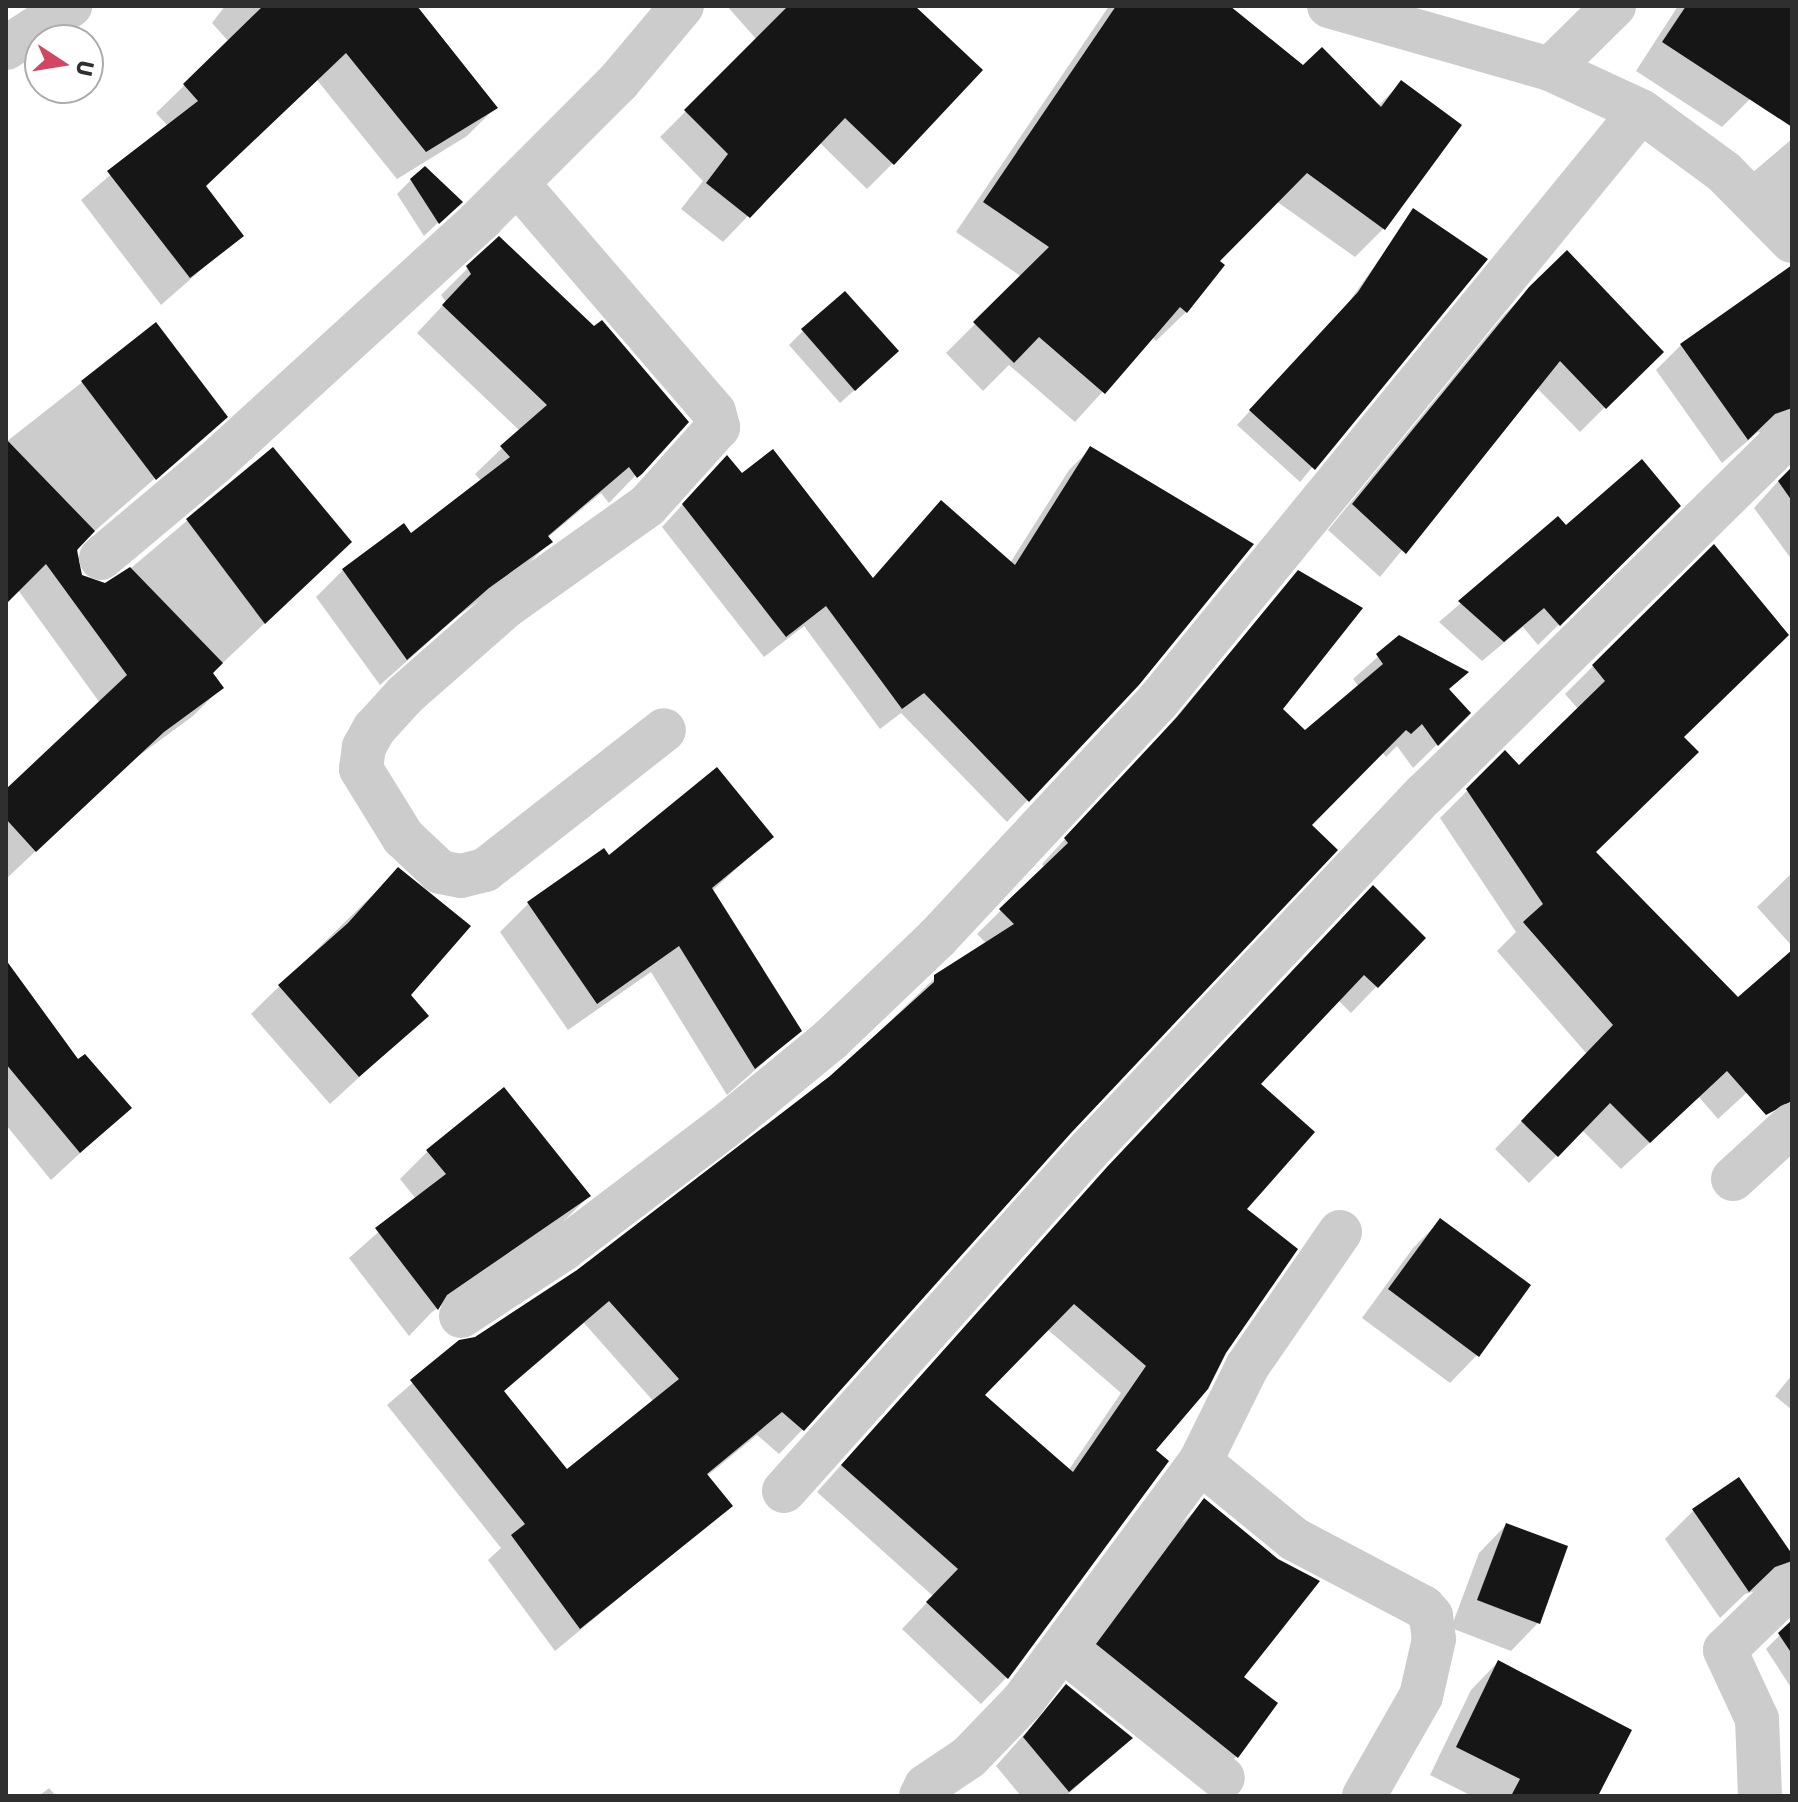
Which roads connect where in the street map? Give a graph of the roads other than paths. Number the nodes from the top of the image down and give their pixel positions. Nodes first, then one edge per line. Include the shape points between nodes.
1 (70, 6) edge
2 (682, 6) edge
3 (1329, 6) edge
4 (1614, 6) edge
5 (6, 48) edge
6 (1550, 69) junction
7 (1641, 111) junction
8 (517, 183) junction
9 (1792, 241) edge
10 (1792, 432) edge
11 (101, 558) dead end
12 (664, 730) dead end
13 (1792, 1125) edge
14 (1733, 1179) dead end
15 (1340, 1232) dead end
16 (461, 1316) dead end
17 (1200, 1462) junction
18 (784, 1491) dead end
19 (1792, 1585) edge
20 (1062, 1649) junction
21 (1223, 1778) dead end
22 (921, 1796) edge
23 (1364, 1796) edge
24 (1760, 1796) edge

1 - 5 street
2 - 8 street via 619,81
3 - 6 street
4 - 6 street
6 - 7 street
7 - 9 street via 1724,172
7 - 16 street via 1168,689 937,938 830,1040 723,1128 562,1250
8 - 11 street via 326,363
8 - 12 street via 714,412 718,427 647,506 505,607 405,695 369,738 361,769 403,837 440,872 461,876 485,870
10 - 18 street via 1425,794 1089,1150
13 - 14 street
15 - 17 street via 1247,1367
17 - 20 street
17 - 23 street via 1294,1539 1431,1616 1434,1639 1421,1696
19 - 24 street via 1725,1650 1757,1719
20 - 21 street
20 - 22 street via 1023,1701 969,1757 926,1786

